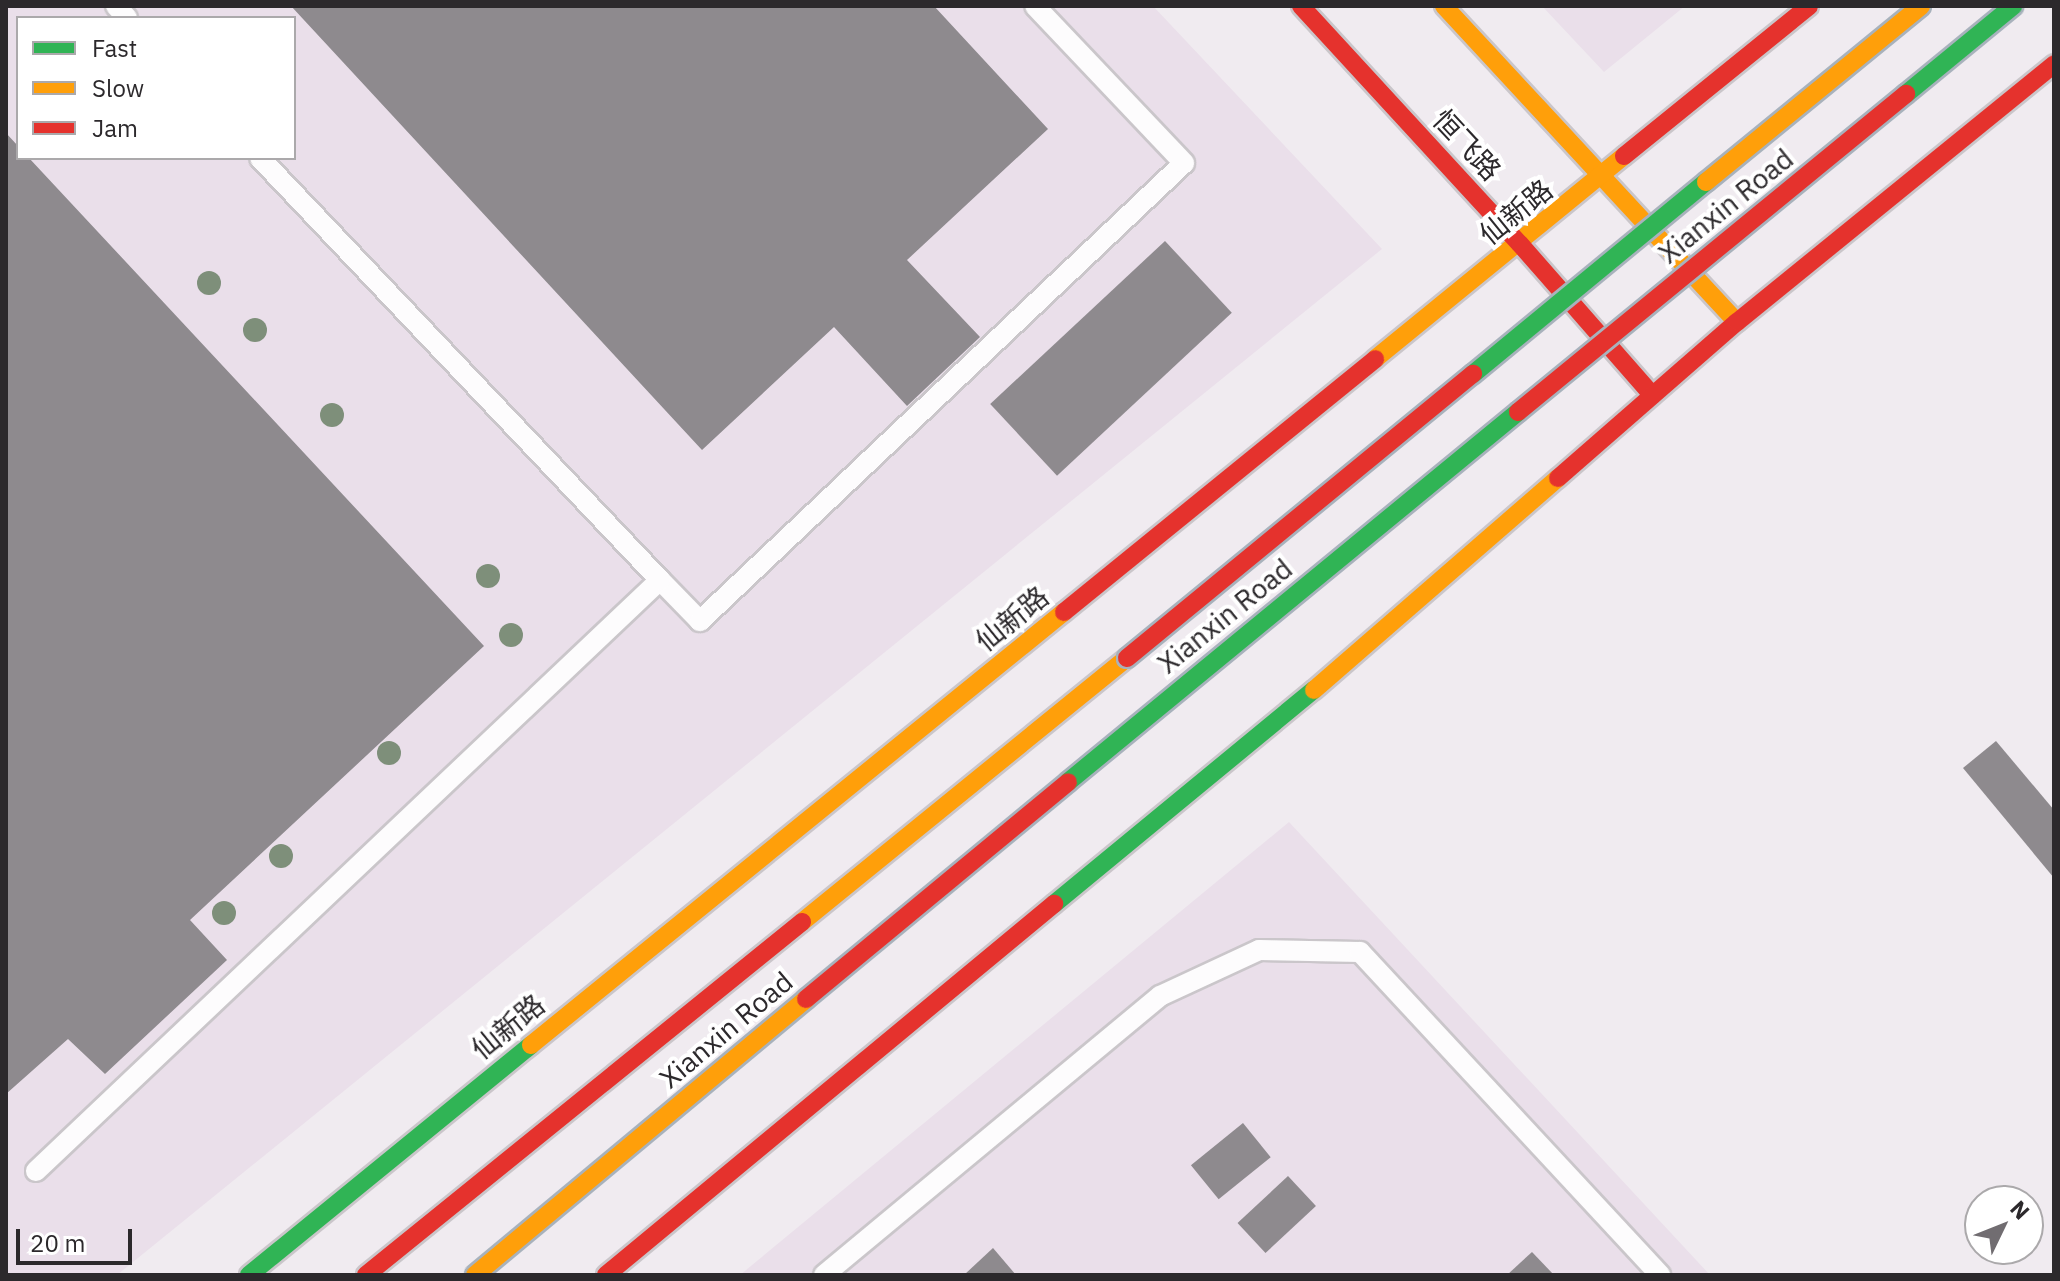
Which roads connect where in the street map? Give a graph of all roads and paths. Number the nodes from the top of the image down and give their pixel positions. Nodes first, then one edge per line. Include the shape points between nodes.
1 (1035, 6) edge
2 (1301, 6) edge
3 (1444, 6) edge
4 (1809, 6) edge
5 (1921, 6) edge
6 (2013, 6) edge
7 (2054, 64) edge
8 (262, 160) edge
9 (1603, 176) junction
10 (1520, 244) junction
11 (1737, 322) junction
12 (1652, 395) junction
13 (660, 580) junction
14 (1165, 812) junction
15 (1058, 925) dead end
16 (36, 1171) dead end
17 (249, 1275) edge
18 (366, 1275) edge
19 (475, 1275) edge
20 (606, 1275) edge
21 (824, 1275) edge
22 (1660, 1275) edge

1 - 13 lane via 1184,163 700,621
2 - 10 main road, 恒飞路
3 - 9 main road
4 - 9 main road, 仙新路
5 - 18 main road, bridge
6 - 19 main road, Xianxin Road, bridge
7 - 11 main road
8 - 13 lane
9 - 10 main road, 仙新路
9 - 11 main road
10 - 12 main road, 恒飞路
10 - 17 main road, 仙新路
11 - 12 main road
12 - 14 main road via 1334,673
13 - 16 lane
14 - 15 main road
14 - 20 main road
21 - 22 lane via 1160,996 1259,950 1360,952

